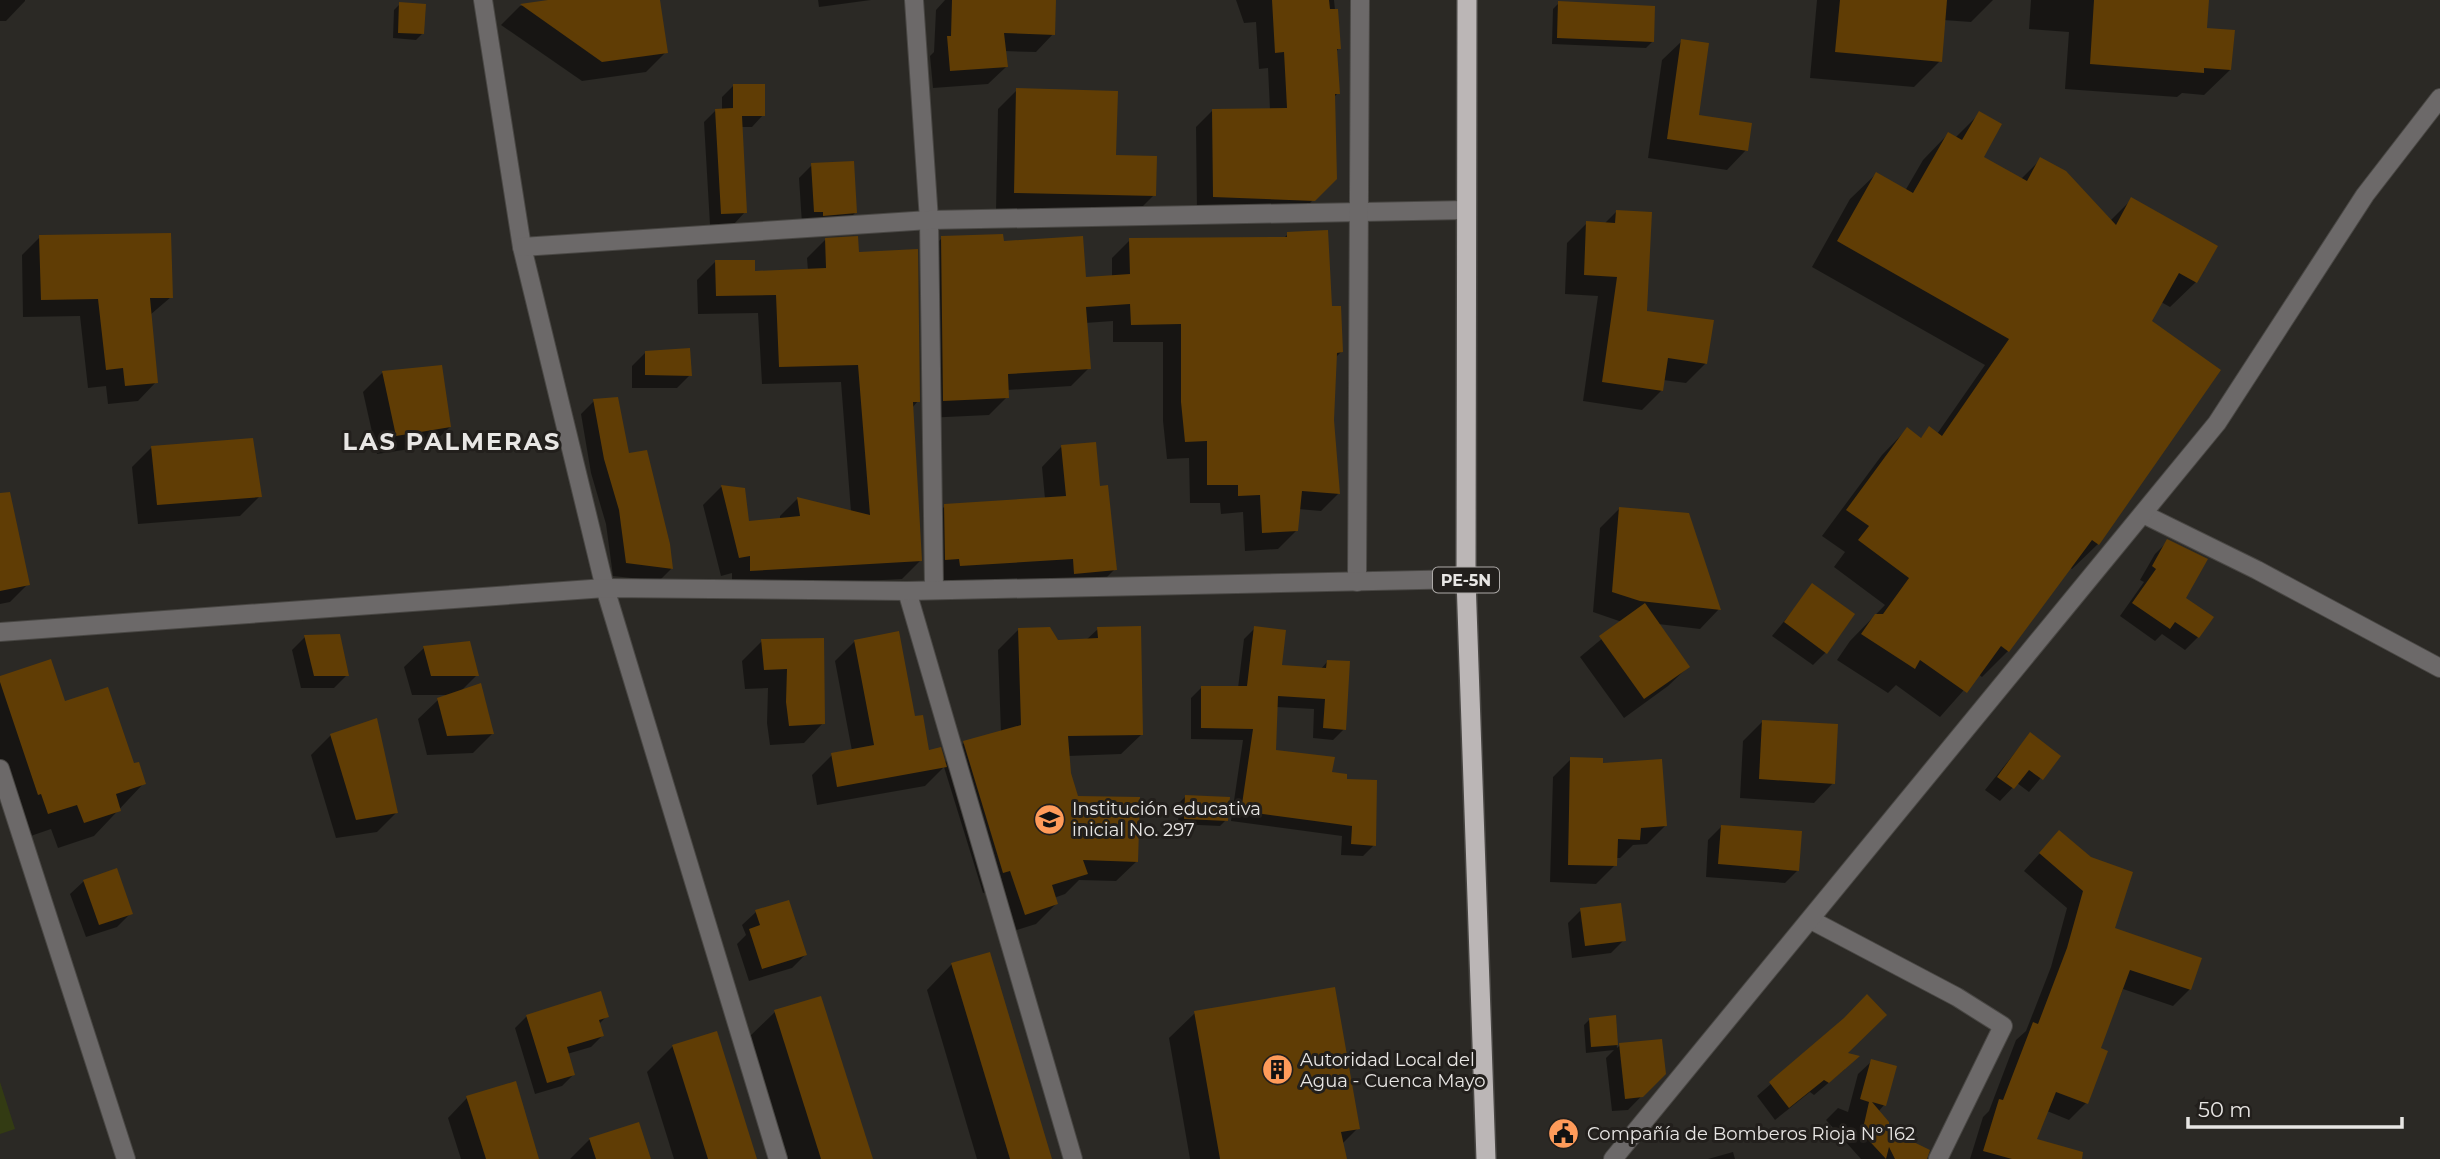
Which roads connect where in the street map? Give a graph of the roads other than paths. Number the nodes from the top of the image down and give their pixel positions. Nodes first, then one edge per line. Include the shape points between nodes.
1 (483, 0) edge
2 (914, 0) edge
3 (1360, 0) edge
4 (1468, 0) edge
5 (2440, 98) edge
6 (1466, 209) junction
7 (1359, 212) junction
8 (929, 220) junction
9 (522, 247) junction
10 (2143, 514) junction
11 (1466, 579) junction
12 (1357, 582) junction
13 (606, 588) junction
14 (907, 590) junction
15 (934, 590) junction
16 (0, 632) edge
17 (2440, 668) edge
18 (0, 769) edge
19 (1811, 920) junction
20 (126, 1159) edge
21 (778, 1159) edge
22 (1073, 1159) edge
23 (1486, 1159) edge
24 (1613, 1159) edge
25 (1938, 1159) edge

1 - 9 street
2 - 8 street
3 - 7 street
4 - 6 highway, PE-5N
5 - 10 street via 2365,195 2217,423
6 - 7 street
6 - 11 highway, PE-5N
7 - 8 street
7 - 12 street
8 - 9 street
8 - 15 street
9 - 13 street
10 - 17 street
10 - 19 street
11 - 12 street
11 - 23 highway, PE-5N
12 - 15 street
13 - 14 street
13 - 16 street
13 - 21 street
14 - 15 street
14 - 22 street
18 - 20 street
19 - 24 street
19 - 25 street via 2003,1026

